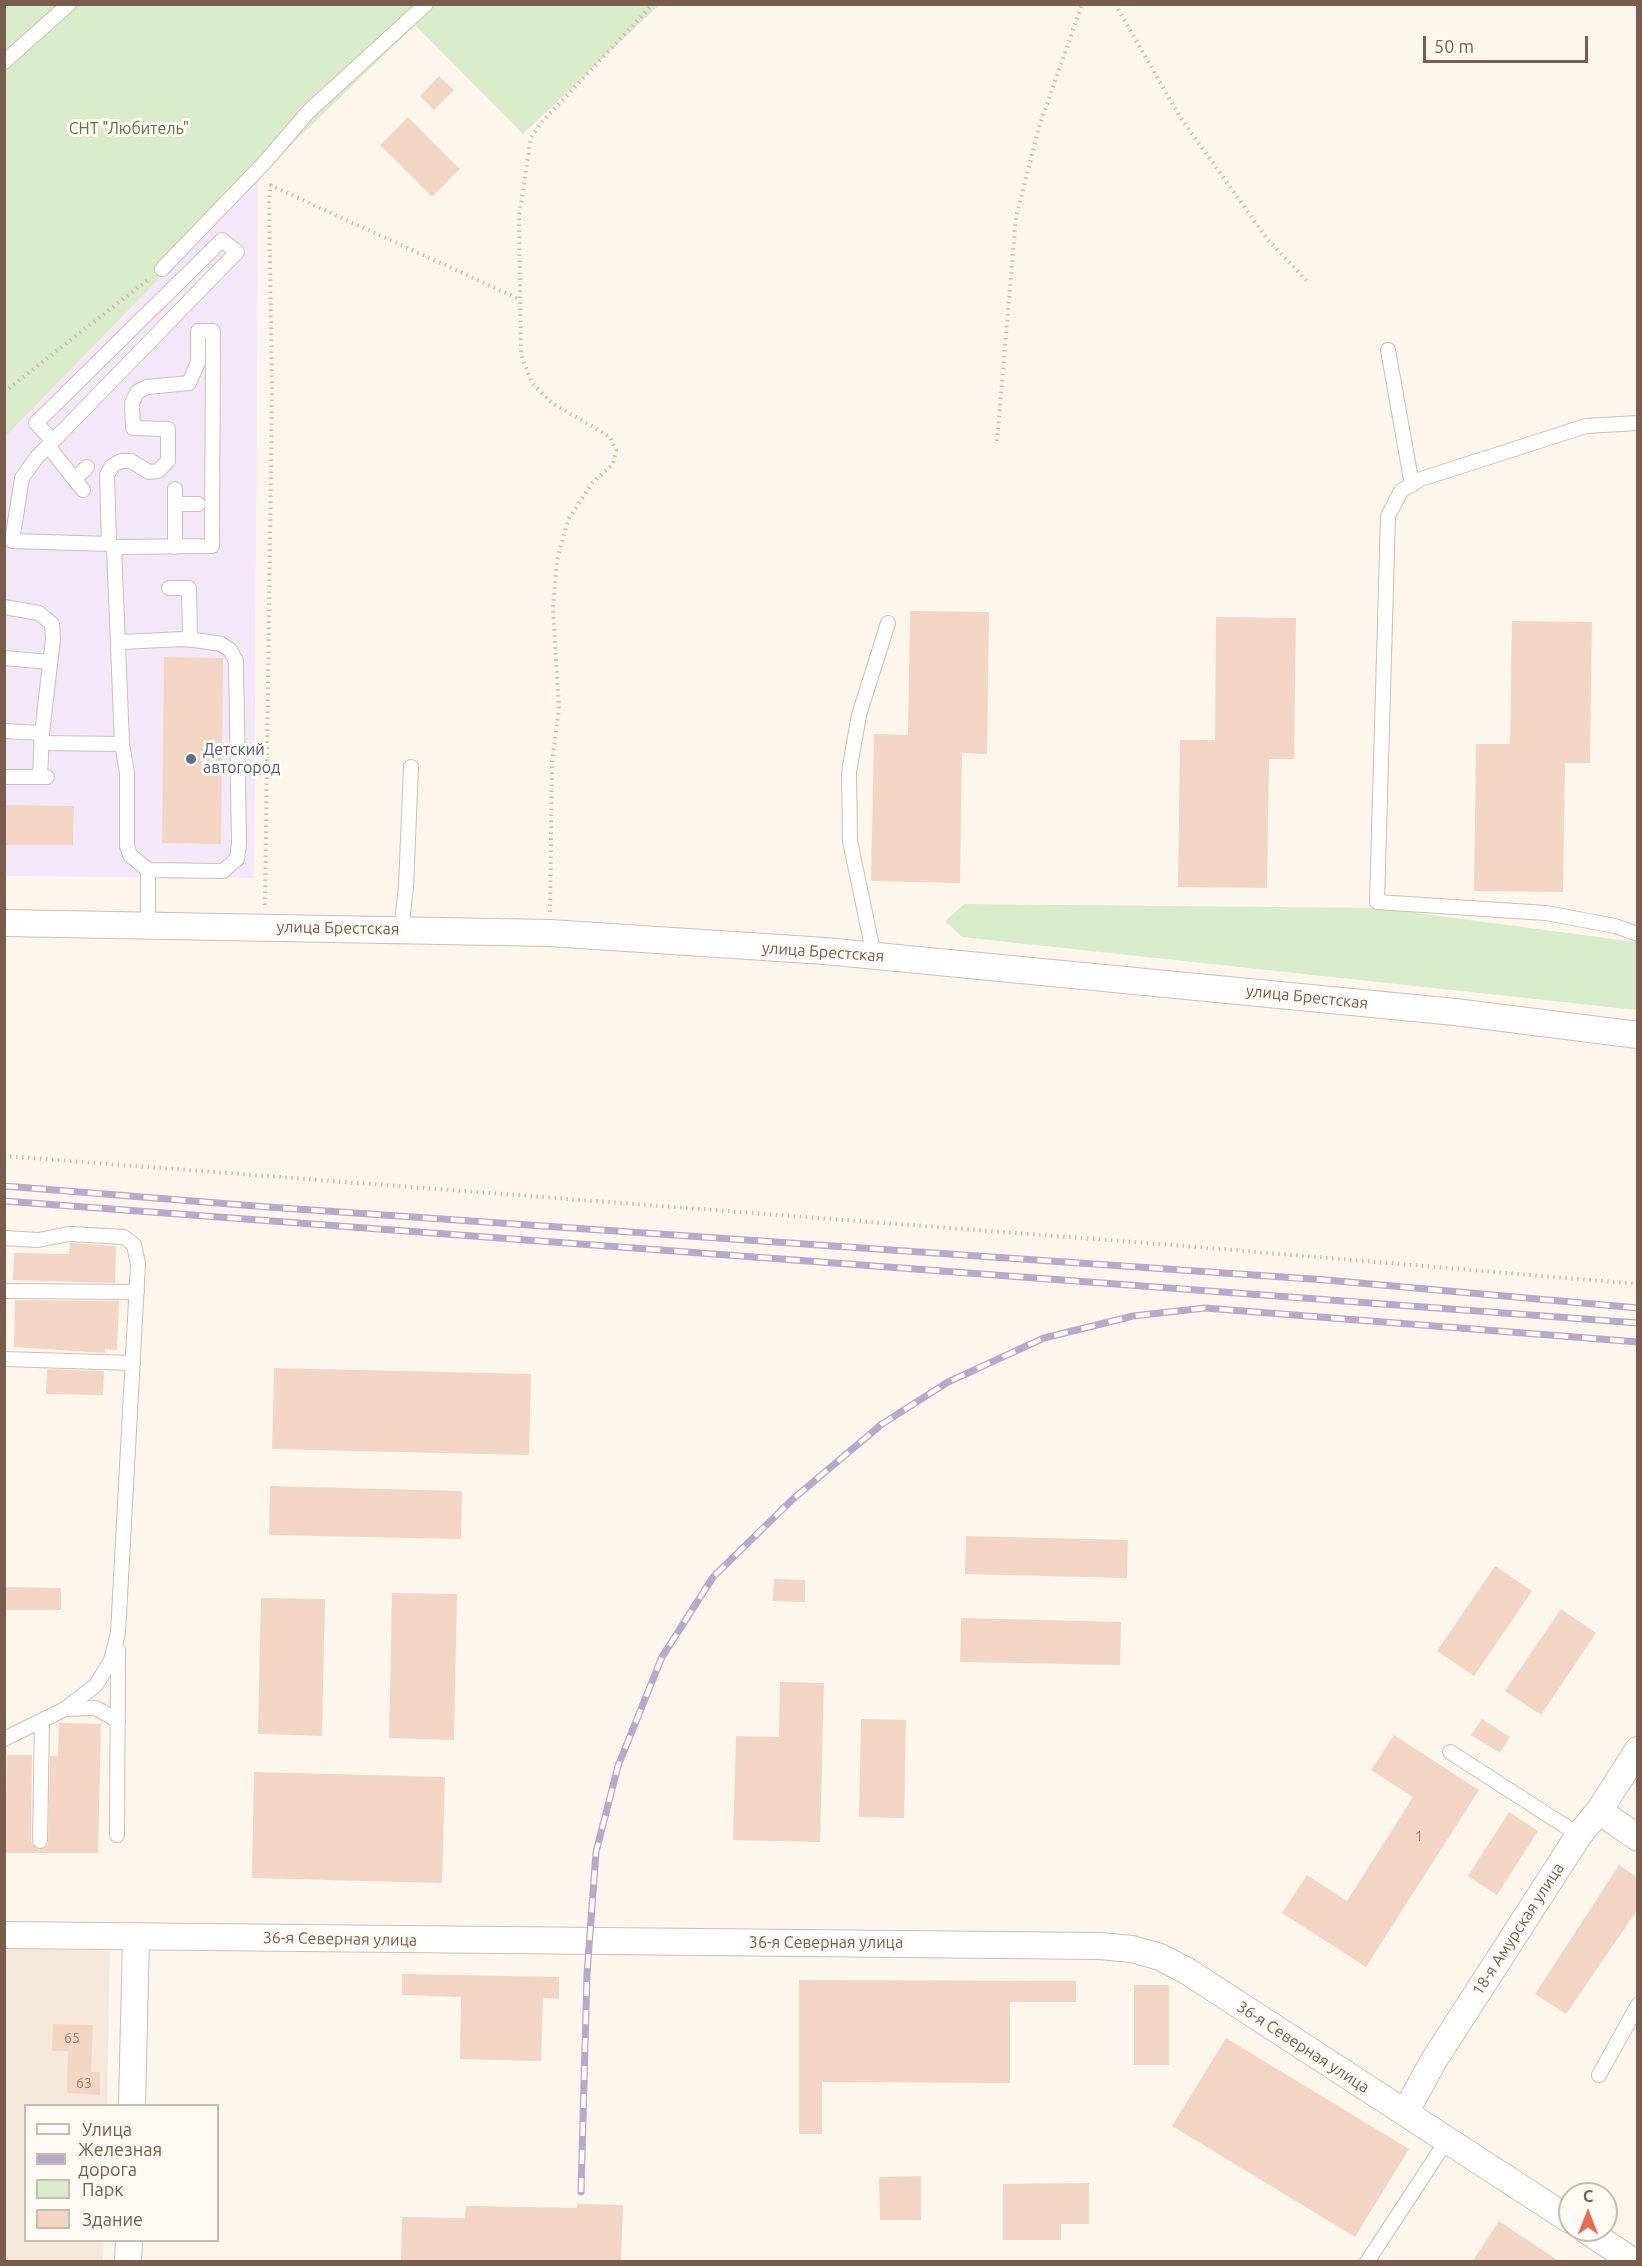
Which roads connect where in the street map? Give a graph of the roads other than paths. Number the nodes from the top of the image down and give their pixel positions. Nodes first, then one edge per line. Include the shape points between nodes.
1 (69, 4) edge
2 (426, 4) edge
3 (4, 62) edge
4 (162, 269) road end
5 (1388, 350) dead end
6 (1638, 423) edge
7 (50, 443) junction
8 (87, 467) dead end
9 (1412, 484) junction
10 (176, 489) dead end
11 (176, 504) junction
12 (198, 504) dead end
13 (111, 546) junction
14 (175, 547) junction
15 (169, 588) dead end
16 (4, 606) edge
17 (888, 622) dead end
18 (190, 639) junction
19 (120, 642) junction
20 (4, 658) edge
21 (50, 662) junction
22 (4, 731) edge
23 (41, 738) junction
24 (122, 744) junction
25 (411, 767) dead end
26 (4, 777) edge
27 (148, 870) junction
28 (4, 923) edge
29 (148, 924) junction
30 (400, 930) junction
31 (1638, 934) edge
32 (874, 956) junction
33 (1638, 1035) edge
34 (4, 1238) edge
35 (4, 1291) edge
36 (137, 1292) junction
37 (4, 1359) edge
38 (133, 1363) junction
39 (118, 1633) junction
40 (65, 1709) junction
41 (42, 1720) junction
42 (118, 1720) junction
43 (4, 1739) edge
44 (1638, 1750) edge
45 (1450, 1752) dead end
46 (1599, 1811) junction
47 (117, 1835) dead end
48 (1579, 1835) junction
49 (1638, 1838) edge
50 (40, 1841) dead end
51 (4, 1935) edge
52 (136, 1937) junction
53 (1638, 2005) edge
54 (1599, 2075) dead end
55 (132, 2104) edge
56 (1405, 2113) junction
57 (1447, 2140) junction
58 (1558, 2212) edge
59 (129, 2242) edge
60 (1604, 2242) edge
61 (128, 2262) edge
62 (1367, 2262) edge
63 (1634, 2262) edge

1 - 3 lane
2 - 4 lane via 308,112
5 - 9 lane
6 - 9 lane via 1586,426
7 - 7 lane via 103,389 237,252 222,240 36,423
7 - 8 lane via 79,484
7 - 13 lane via 22,478 12,541
9 - 31 lane via 1401,491 1388,516 1377,902 1546,913
10 - 11 lane
11 - 12 lane
11 - 14 lane
13 - 14 lane
13 - 14 lane via 107,475 112,465 131,462 148,472 158,471 168,461 168,429 133,428 132,403 137,392 147,387 189,383 198,362 198,331 213,331 212,546
13 - 19 lane
15 - 18 lane via 189,588
16 - 21 lane via 39,613 52,624
17 - 32 lane via 859,715 849,772 850,841
18 - 19 lane
18 - 27 lane via 221,644 236,661 237,859 223,871
19 - 24 lane
20 - 21 lane
21 - 23 lane
22 - 23 lane
23 - 24 lane
23 - 26 lane via 44,777
24 - 27 lane via 127,773 127,846 130,855
25 - 30 lane via 406,887
27 - 29 lane
28 - 29 street, улица Брестская
29 - 30 street, улица Брестская
30 - 32 street, улица Брестская via 550,933
32 - 33 street, улица Брестская via 1455,1012
34 - 36 lane via 38,1240 69,1234 123,1237 134,1245
35 - 36 lane
36 - 38 lane
37 - 38 lane
38 - 39 lane
39 - 40 lane via 111,1660 96,1685
39 - 42 lane
40 - 41 lane
40 - 42 lane via 96,1708
41 - 43 lane
41 - 50 lane
42 - 47 lane
44 - 46 street, 18-я Амурская улица
45 - 48 lane
46 - 48 street, 18-я Амурская улица
46 - 49 street
48 - 56 street, 18-я Амурская улица via 1434,2060
51 - 52 street, 36-я Северная улица
52 - 55 street
52 - 56 street, 36-я Северная улица via 1132,1948 1187,1971
53 - 54 lane
56 - 57 street, 36-я Северная улица
57 - 58 street, 36-я Северная улица
57 - 62 lane
59 - 61 street
60 - 63 street

